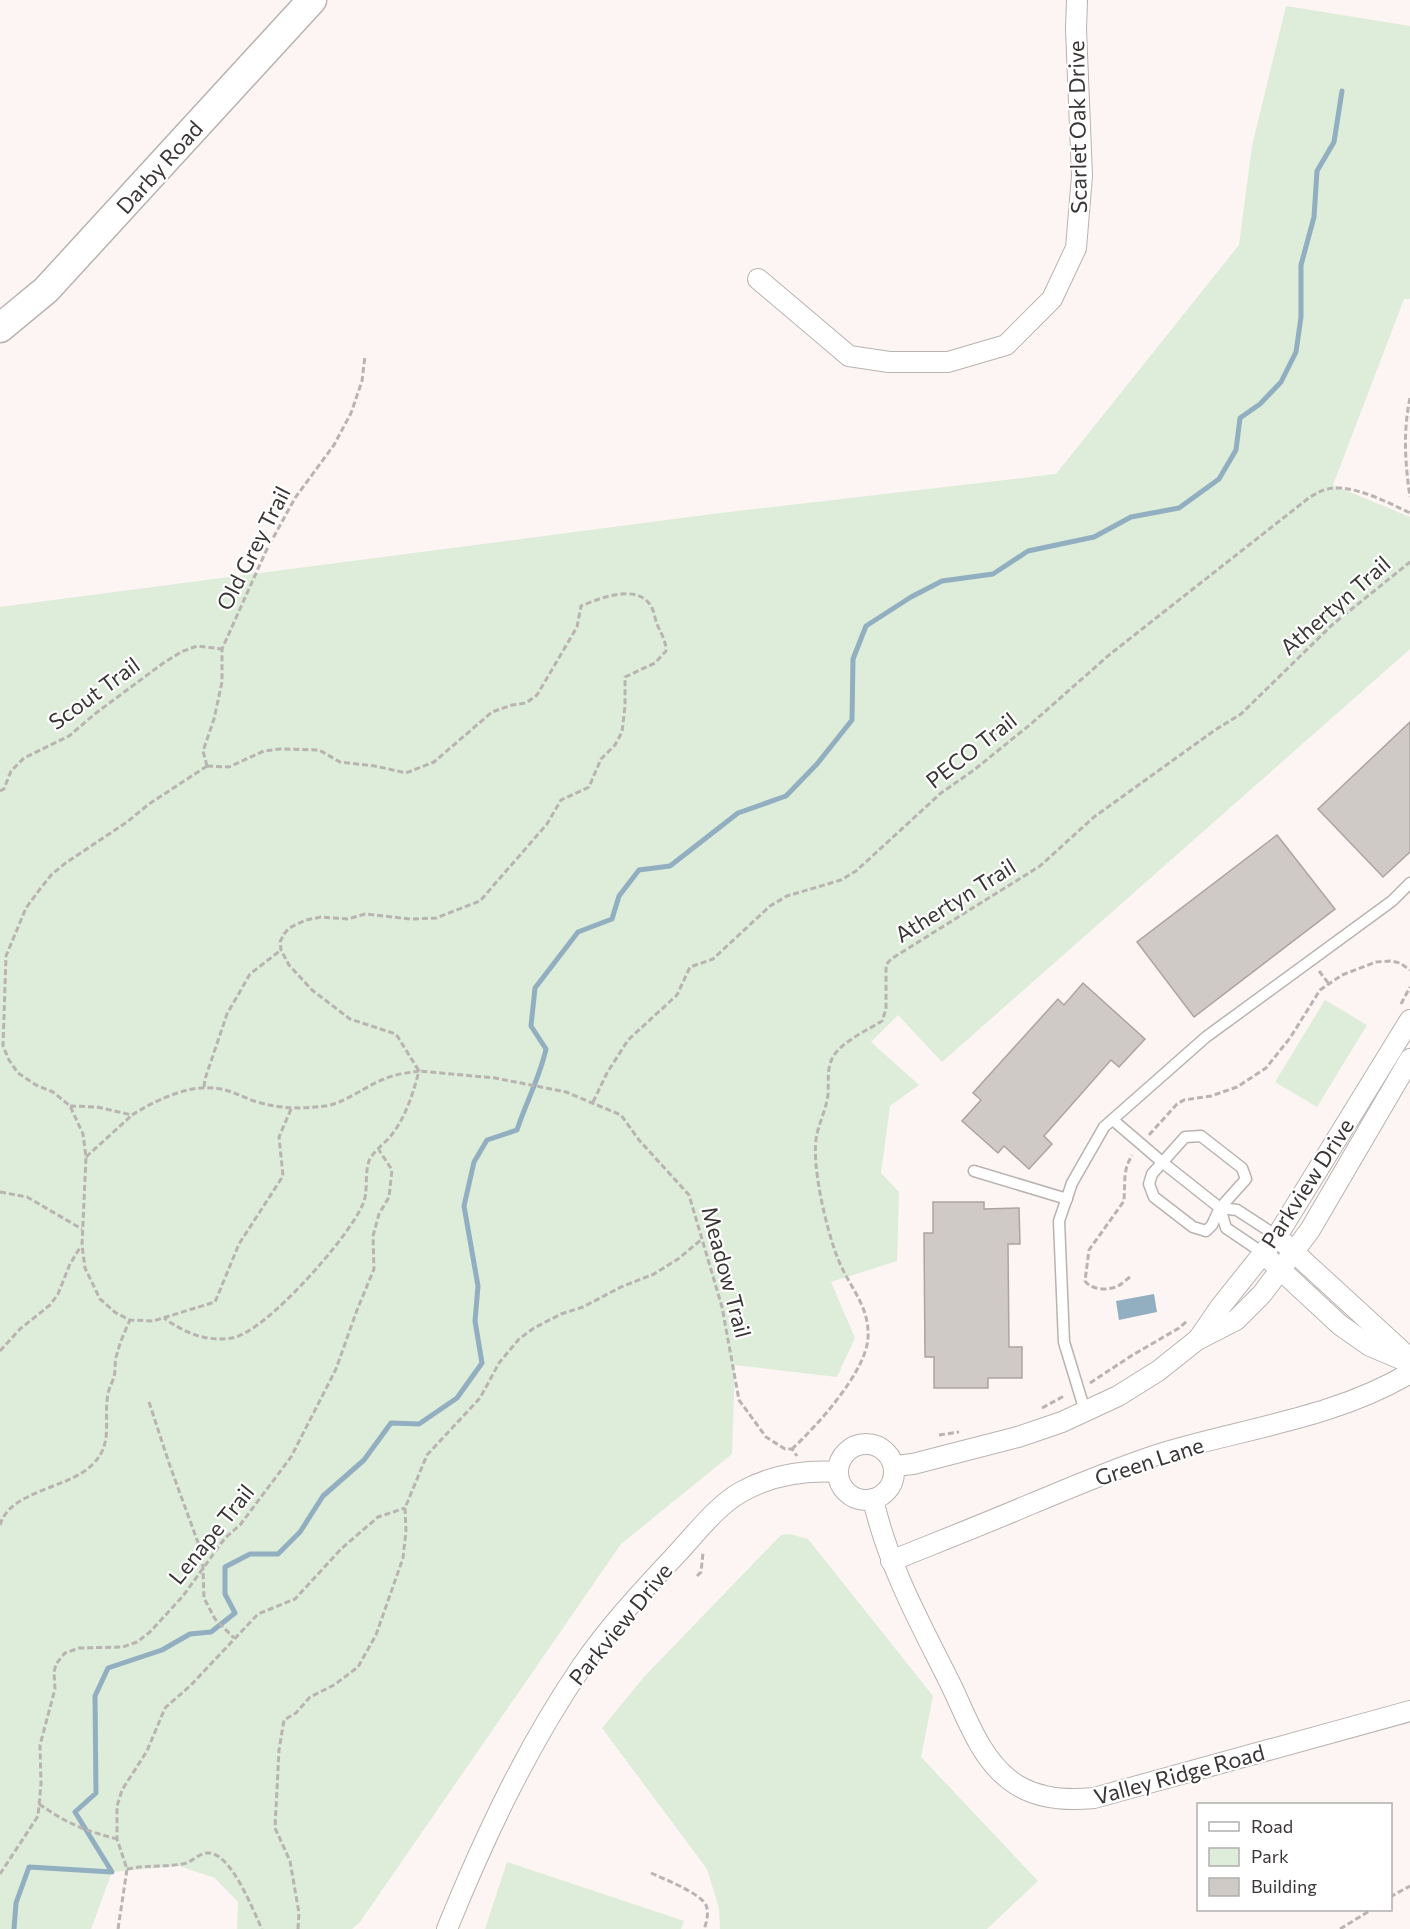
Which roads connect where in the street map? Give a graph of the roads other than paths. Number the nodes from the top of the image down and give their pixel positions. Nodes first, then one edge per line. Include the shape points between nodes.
1 (312, 0) edge
2 (1077, 0) edge
3 (758, 279) dead end
4 (0, 328) edge
5 (1410, 883) edge
6 (1410, 1020) edge
7 (1410, 1059) edge
8 (1113, 1120) junction
9 (1162, 1162) junction
10 (974, 1171) dead end
11 (1067, 1199) junction
12 (1220, 1208) junction
13 (1277, 1236) junction
14 (1294, 1252) junction
15 (1263, 1253) junction
16 (1281, 1269) junction
17 (1197, 1340) junction
18 (1410, 1361) edge
19 (1410, 1373) edge
20 (1085, 1412) junction
21 (894, 1466) junction
22 (838, 1472) junction
23 (873, 1499) junction
24 (891, 1561) junction
25 (1410, 1711) edge
26 (447, 1929) edge

1 - 4 main road, Darby Road via 46,290
2 - 3 street, Scarlet Oak Drive via 1082,176 1076,248 1052,299 1006,345 948,362 849,357
5 - 8 lane via 1392,901 1206,1037
6 - 13 street, Parkview Drive
7 - 14 street, Parkview Drive via 1330,1198
8 - 9 lane
8 - 11 lane via 1104,1127
9 - 12 lane
9 - 12 lane via 1149,1184 1154,1197 1193,1227 1206,1231
9 - 12 lane via 1185,1137 1201,1136 1242,1168 1246,1179
10 - 11 lane
11 - 20 lane via 1059,1221 1064,1342
12 - 13 lane via 1237,1210
12 - 15 lane via 1226,1228
13 - 14 street
13 - 15 street, Parkview Drive
14 - 16 street, Parkview Drive
14 - 18 street
15 - 16 street
15 - 17 street, Parkview Drive
16 - 17 street, Parkview Drive via 1236,1320
16 - 18 street via 1340,1325 1370,1346
17 - 20 street, Parkview Drive via 1148,1377
19 - 24 street, Green Lane via 1357,1400 1116,1469
20 - 21 street, Parkview Drive via 1018,1437
21 - 22 street via 879,1447 861,1444 843,1455
21 - 23 street via 888,1490
22 - 23 street via 839,1481 851,1496
22 - 26 street, Parkview Drive via 780,1476 739,1493 681,1549 603,1638 564,1694 517,1777
23 - 24 street, Valley Ridge Road
24 - 25 street, Valley Ridge Road via 988,1759 1011,1782 1039,1795 1073,1801 1094,1798

